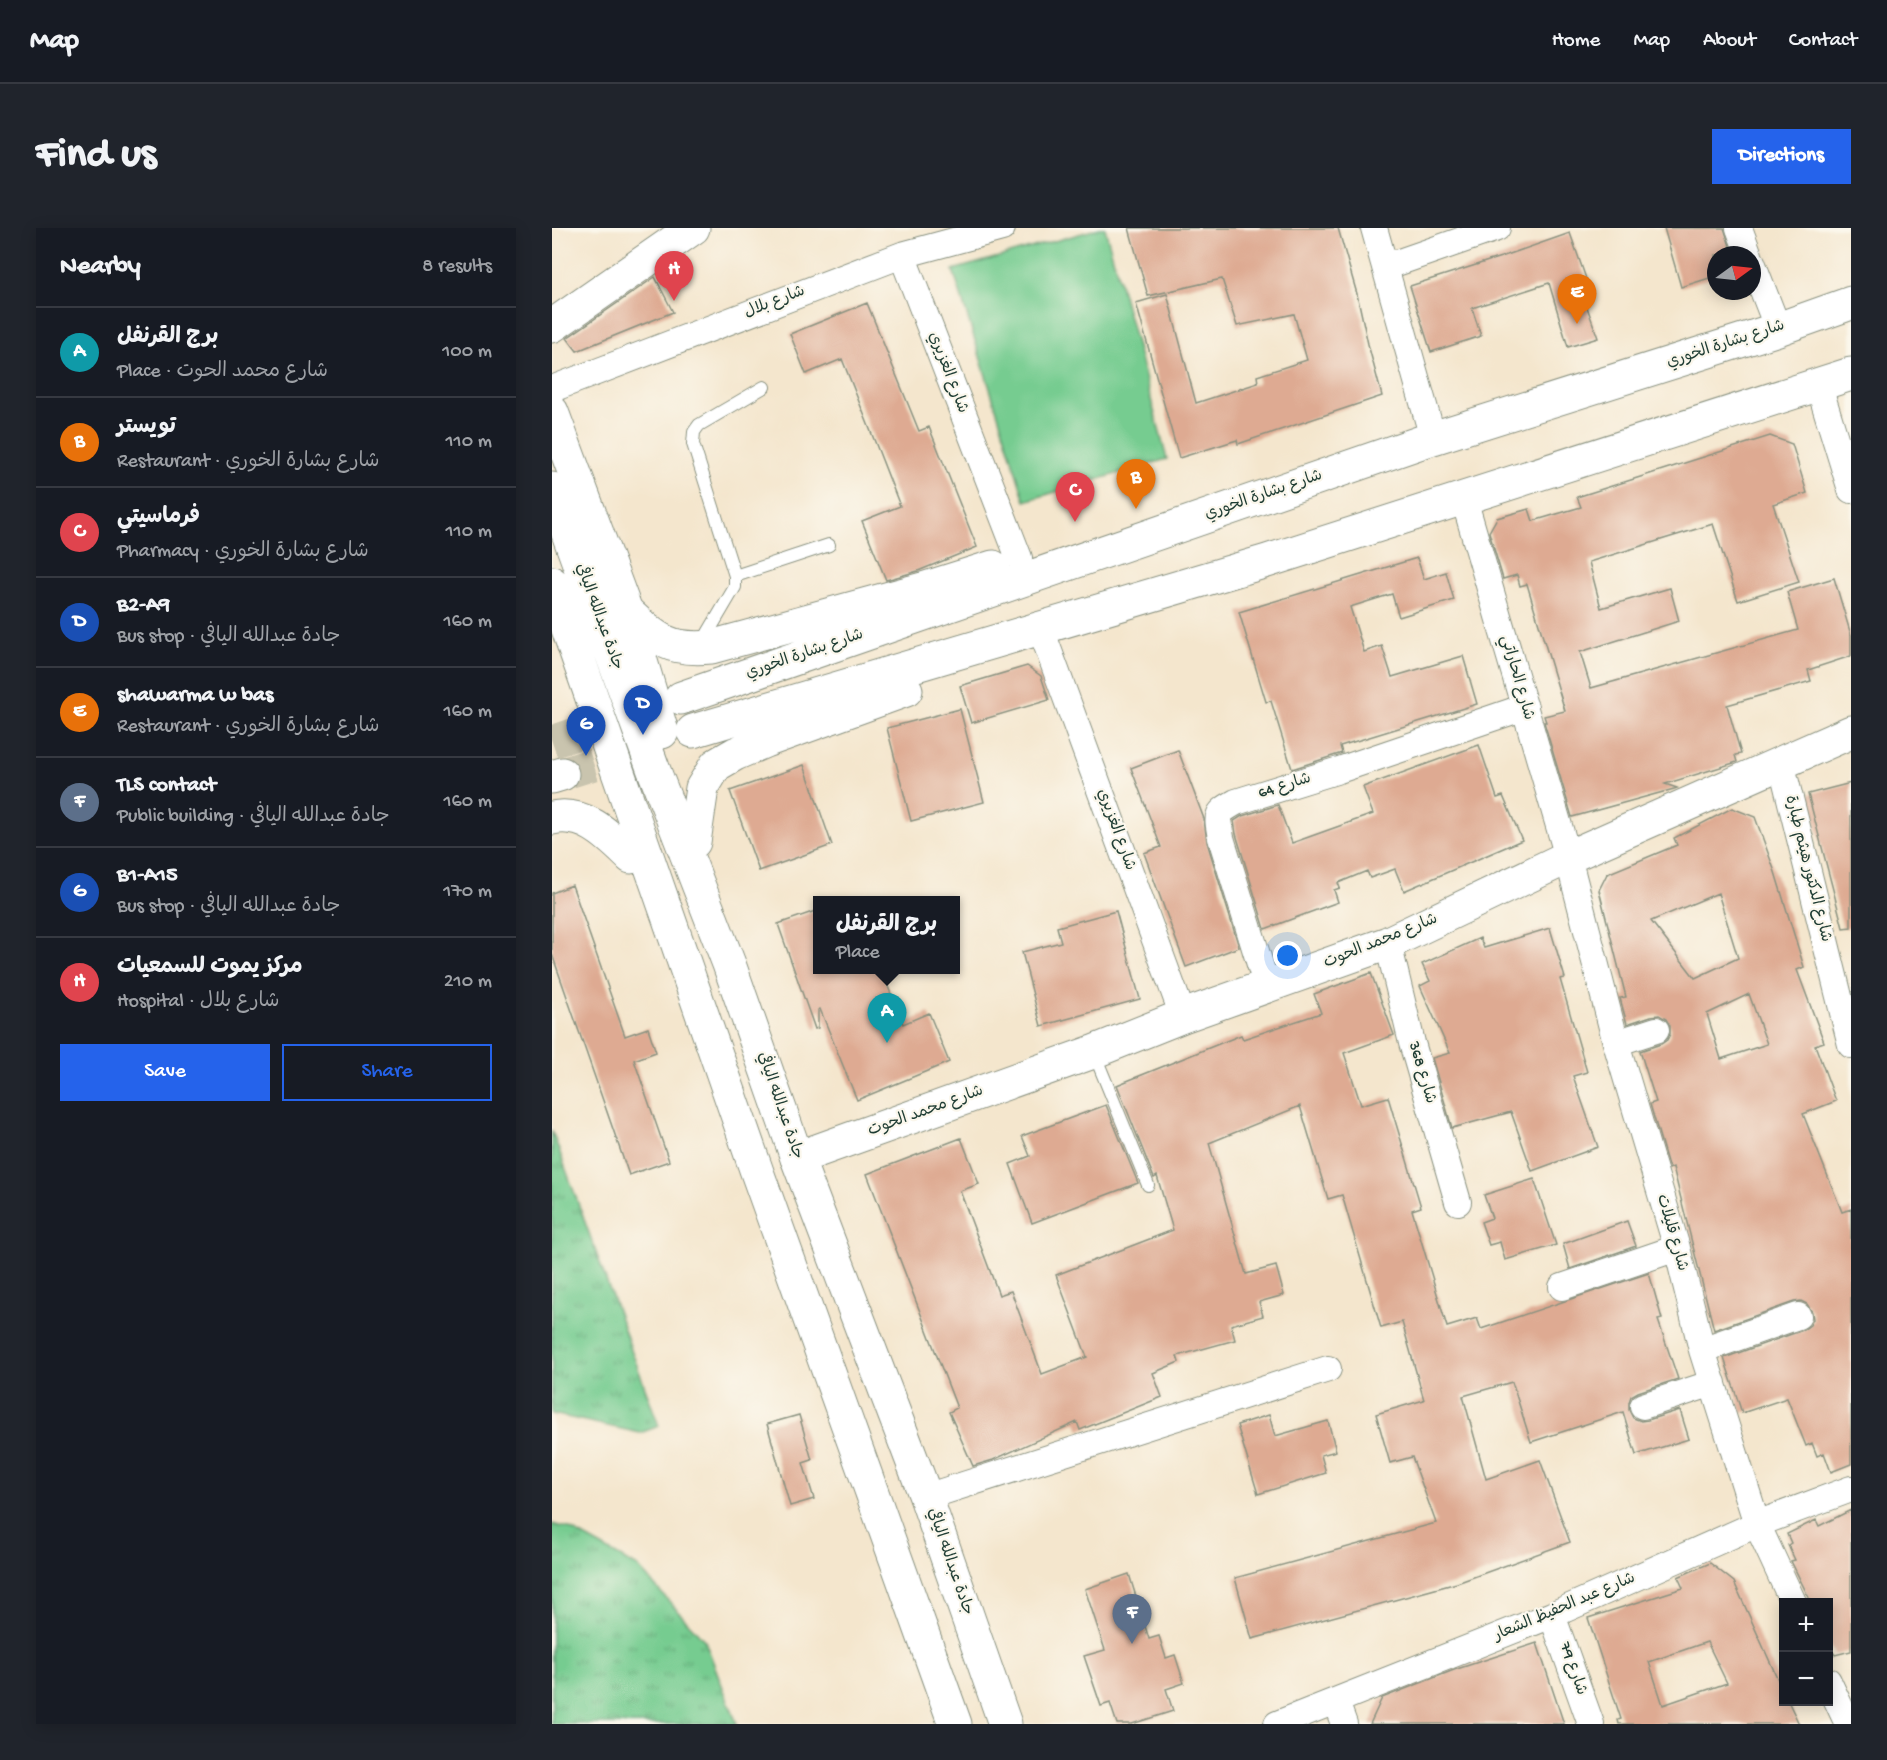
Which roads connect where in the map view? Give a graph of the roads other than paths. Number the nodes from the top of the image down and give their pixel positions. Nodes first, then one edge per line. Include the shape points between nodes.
1 (693, 228) edge
2 (1002, 228) edge
3 (1374, 228) edge
4 (1497, 228) edge
5 (1739, 228) edge
6 (1746, 246) edge
7 (902, 255) junction
8 (1385, 267) junction
9 (1761, 285) edge
10 (1851, 303) edge
11 (552, 326) edge
12 (1778, 329) junction
13 (1851, 374) edge
14 (1819, 386) junction
15 (764, 387) dead end
16 (552, 389) edge
17 (552, 412) edge
18 (1433, 438) junction
19 (552, 489) edge
20 (1851, 490) edge
21 (1275, 492) junction
22 (1464, 499) junction
23 (829, 545) dead end
24 (1019, 558) junction
25 (1267, 561) junction
26 (735, 576) junction
27 (552, 583) edge
28 (626, 611) junction
29 (552, 639) edge
30 (1046, 644) junction
31 (698, 648) junction
32 (681, 698) dead end
33 (1525, 707) junction
34 (693, 731) dead end
35 (1851, 732) edge
36 (1780, 762) junction
37 (552, 818) edge
38 (694, 842) junction
39 (631, 857) junction
40 (1568, 857) junction
41 (1388, 943) junction
42 (729, 964) junction
43 (1267, 987) junction
44 (1183, 1016) junction
45 (1656, 1030) dead end
46 (1616, 1043) junction
47 (1851, 1045) edge
48 (1093, 1052) junction
49 (797, 1158) junction
50 (757, 1172) junction
51 (1148, 1185) dead end
52 (1458, 1202) dead end
53 (1677, 1248) junction
54 (1562, 1287) dead end
55 (1798, 1316) dead end
56 (1702, 1350) junction
57 (1328, 1369) dead end
58 (1713, 1383) junction
59 (1643, 1406) dead end
60 (1851, 1489) edge
61 (926, 1497) junction
62 (1757, 1524) junction
63 (1791, 1598) edge
64 (1552, 1615) junction
65 (1833, 1692) edge
66 (1340, 1713) edge
67 (955, 1724) edge
68 (1005, 1724) edge
69 (1277, 1724) edge
70 (1591, 1724) edge
71 (1848, 1724) edge

1 - 11 main road
2 - 7 street, شارع بلال
3 - 8 street
4 - 8 street
5 - 6 street
7 - 16 street, شارع بلال
7 - 24 street, شارع الغزيري
8 - 18 street
9 - 12 street
10 - 12 main road, شارع بشارة الخوري
12 - 18 main road, شارع بشارة الخوري
13 - 14 main road
14 - 20 street
14 - 22 main road
15 - 26 lane via 699,424 694,432 693,444
17 - 28 main road, جادة عبدالله اليافي
18 - 21 main road, شارع بشارة الخوري
19 - 42 main road, جادة عبدالله اليافي
21 - 24 main road via 1176,511
21 - 32 main road, شارع بشارة الخوري
22 - 25 main road
22 - 33 street, شارع الحاراتي
23 - 26 lane
24 - 31 main road via 889,599
25 - 30 main road via 1220,587
25 - 34 main road
26 - 31 lane via 731,597
27 - 50 main road, جادة عبدالله اليافي
28 - 31 main road via 666,643
28 - 38 main road, جادة عبدالله اليافي
29 - 39 main road
30 - 38 main road via 810,723 735,754 716,765 702,788
30 - 44 street, شارع الغزيري
33 - 40 street, شارع الحاراتي
33 - 43 street, شارع 64 via 1221,810 1217,818 1221,838
35 - 36 main road, شارع محمد الحوت
36 - 40 main road, شارع محمد الحوت
36 - 47 street, شارع الدكتور هيثم طبارة
37 - 39 main road via 575,818 591,824
38 - 42 main road, جادة عبدالله اليافي
39 - 50 main road
40 - 41 main road, شارع محمد الحوت
40 - 46 street, شارع قليلات
41 - 43 main road, شارع محمد الحوت
41 - 52 street, شارع 368
42 - 49 main road, جادة عبدالله اليافي
43 - 44 main road, شارع محمد الحوت
44 - 48 main road, شارع محمد الحوت
45 - 46 street
46 - 53 street, شارع قليلات
48 - 49 main road, شارع محمد الحوت
48 - 51 lane
49 - 61 main road, جادة عبدالله اليافي
50 - 67 main road, جادة عبدالله اليافي
53 - 54 street
53 - 56 street, شارع قليلات
55 - 56 street
56 - 58 street, شارع قليلات
57 - 61 street
58 - 59 street
58 - 62 street, شارع قليلات
60 - 62 street, شارع عبد الحفيظ الشعار
61 - 68 main road, جادة عبدالله اليافي
62 - 63 street, شارع قليلات
62 - 64 street, شارع عبد الحفيظ الشعار
64 - 66 street, شارع عبد الحفيظ الشعار
64 - 70 street, شارع 79
65 - 71 street
66 - 69 street, شارع عبد الحفيظ الشعار

